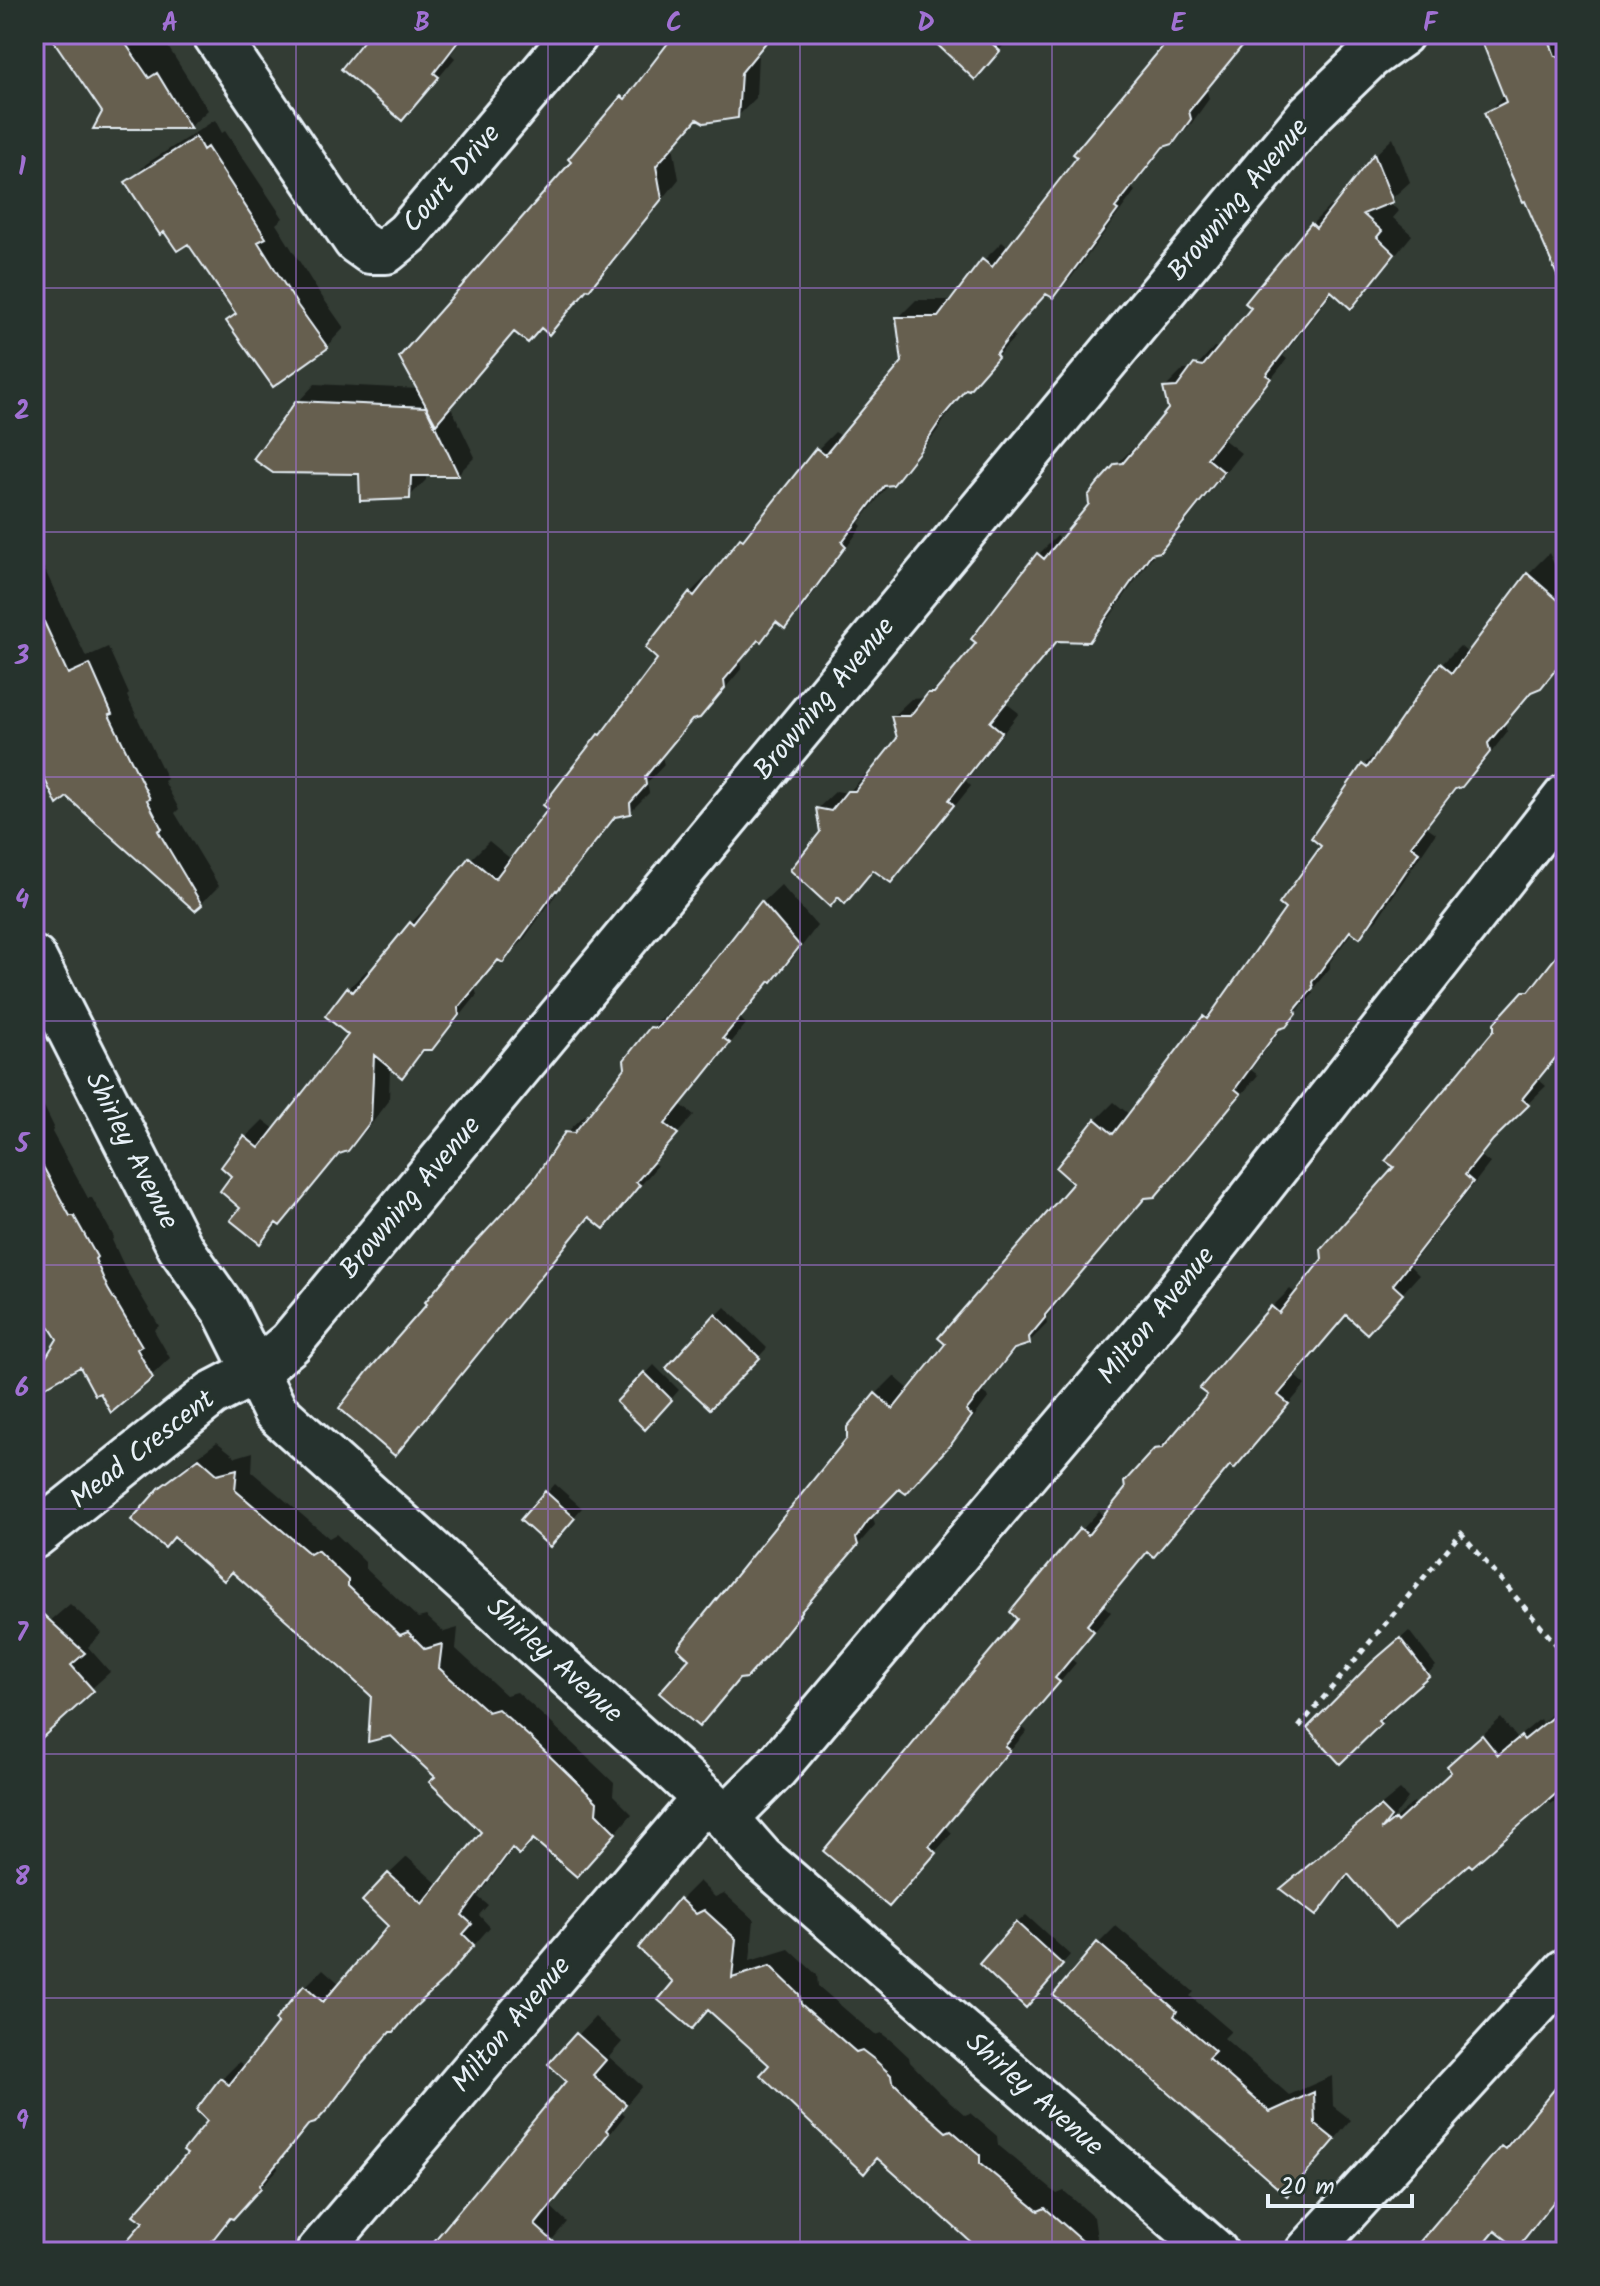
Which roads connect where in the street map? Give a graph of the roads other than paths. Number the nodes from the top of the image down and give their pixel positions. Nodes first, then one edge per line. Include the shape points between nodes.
1 (215, 34) edge
2 (576, 34) edge
3 (1401, 34) edge
4 (1566, 797) edge
5 (34, 959) edge
6 (256, 1371) junction
7 (34, 1536) edge
8 (715, 1808) junction
9 (1566, 1971) edge
10 (319, 2252) edge
11 (1215, 2252) edge
12 (1308, 2252) edge

1 - 2 street, Court Drive via 356,241 370,251 386,251 408,233
3 - 6 street, Browning Avenue via 1310,114 290,1343
4 - 8 street, Milton Avenue via 1165,1309 775,1769
5 - 6 street, Shirley Avenue via 180,1247 225,1311
6 - 7 street, Mead Crescent via 212,1394
6 - 8 street, Shirley Avenue via 275,1411
8 - 10 street, Milton Avenue
8 - 11 street, Shirley Avenue via 761,1858
9 - 12 street

